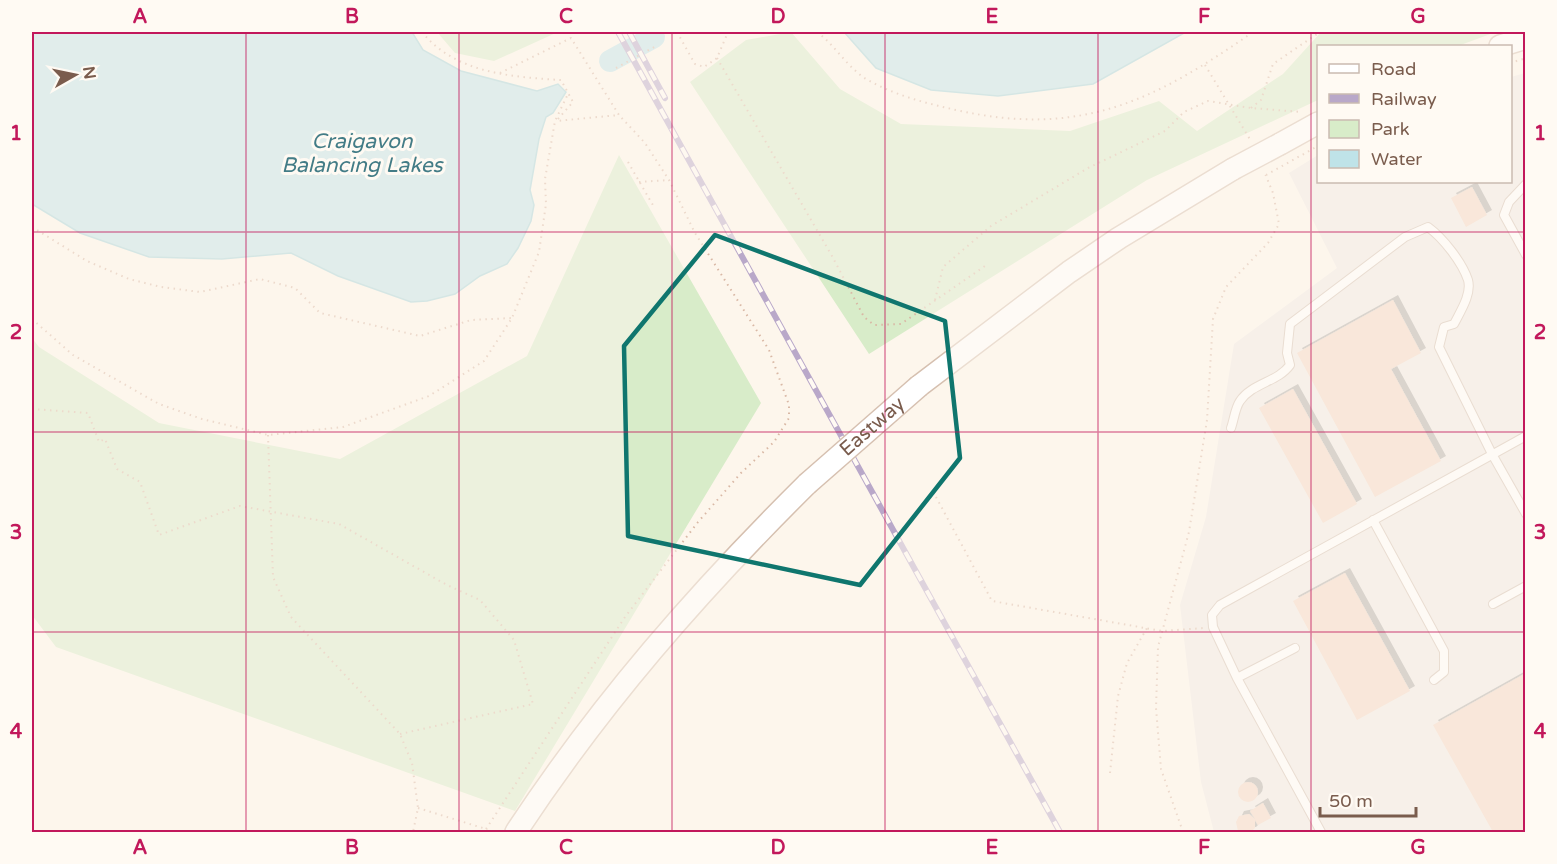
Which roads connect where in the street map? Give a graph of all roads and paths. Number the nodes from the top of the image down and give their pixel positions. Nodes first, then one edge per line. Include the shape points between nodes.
1 (422, 32) edge
2 (573, 32) edge
3 (677, 32) edge
4 (728, 32) edge
5 (817, 32) edge
6 (1253, 32) edge
7 (1320, 32) edge
8 (571, 38) junction
9 (1526, 38) edge
10 (658, 45) dead end
11 (1503, 45) edge
12 (717, 58) junction
13 (1205, 65) junction
14 (616, 68) dead end
15 (500, 73) junction
16 (567, 96) dead end
17 (1229, 104) junction
18 (1251, 108) junction
19 (619, 115) junction
20 (1314, 118) edge
21 (555, 121) junction
22 (1253, 147) dead end
23 (1317, 147) edge
24 (627, 162) dead end
25 (1261, 166) dead end
26 (1265, 175) junction
27 (669, 180) junction
28 (639, 182) junction
29 (1526, 184) edge
30 (654, 207) dead end
31 (32, 227) edge
32 (1526, 255) edge
33 (985, 266) dead end
34 (935, 300) junction
35 (512, 318) junction
36 (32, 319) edge
37 (32, 409) edge
38 (1232, 428) dead end
39 (268, 435) junction
40 (1526, 436) edge
41 (1492, 454) junction
42 (936, 497) dead end
43 (271, 512) junction
44 (1526, 514) edge
45 (1373, 520) junction
46 (1526, 586) edge
47 (1493, 604) dead end
48 (1213, 627) junction
49 (1147, 628) junction
50 (1162, 631) junction
51 (1295, 648) dead end
52 (1237, 678) junction
53 (1434, 680) dead end
54 (400, 734) junction
55 (1110, 773) dead end
56 (418, 808) junction
57 (486, 829) junction
58 (413, 832) edge
59 (488, 832) edge
60 (516, 832) edge
61 (1183, 832) edge
62 (1321, 832) edge

1 - 15 path via 457,62
2 - 8 path
3 - 12 path via 695,64 704,67
4 - 12 path
5 - 13 path via 856,71 893,92 932,105 1019,121 1086,116 1123,105
6 - 13 path
7 - 18 path via 1273,64 1261,100
8 - 15 path
8 - 19 path
9 - 11 street
10 - 14 path
12 - 34 path via 864,317 874,325 902,324
13 - 17 path
15 - 21 path via 561,80 573,102
16 - 21 path
17 - 18 path
17 - 22 path
17 - 34 path via 1208,101 1184,112 1165,132 1088,168 991,226 942,267
18 - 20 path
19 - 21 path
19 - 27 path via 645,143
20 - 60 street, Eastway, bridge via 1280,144 1119,238 1069,272 919,386 807,484 741,550 637,666 562,763
21 - 35 path via 539,252
23 - 26 path
24 - 28 path
25 - 26 path
26 - 50 path via 1279,224 1268,243 1226,287 1213,319 1207,420 1189,532
27 - 28 path
27 - 57 path via 694,233 769,350 789,405 789,418 774,442 698,522 625,617
28 - 30 path
29 - 32 lane via 1509,202 1504,215
31 - 35 path via 87,261 129,279 161,287 200,292 260,279 295,288 320,313 420,336 471,320
33 - 34 path
35 - 39 path via 484,362 429,396 343,427
36 - 39 path via 73,355 159,404
37 - 43 path via 88,413 99,442 105,439 117,469 140,482 159,535 240,506
38 - 41 lane via 1240,401 1284,374 1290,365 1290,324 1405,237 1428,228 1443,239 1468,281 1466,301 1454,324 1444,327 1439,347
39 - 43 path
40 - 41 lane
41 - 44 lane
41 - 45 lane
42 - 49 path via 992,601
43 - 54 path via 273,577 291,617
43 - 54 path via 339,524 480,600 514,640 533,704
45 - 48 lane via 1220,605 1212,615
45 - 53 lane via 1444,651 1444,672
46 - 47 lane
48 - 50 path
48 - 52 lane
49 - 50 path
49 - 55 path via 1127,663 1118,696
50 - 61 path via 1156,708 1161,769
51 - 52 lane
52 - 62 lane
54 - 56 path via 412,764
56 - 57 path
56 - 58 path
57 - 59 path

